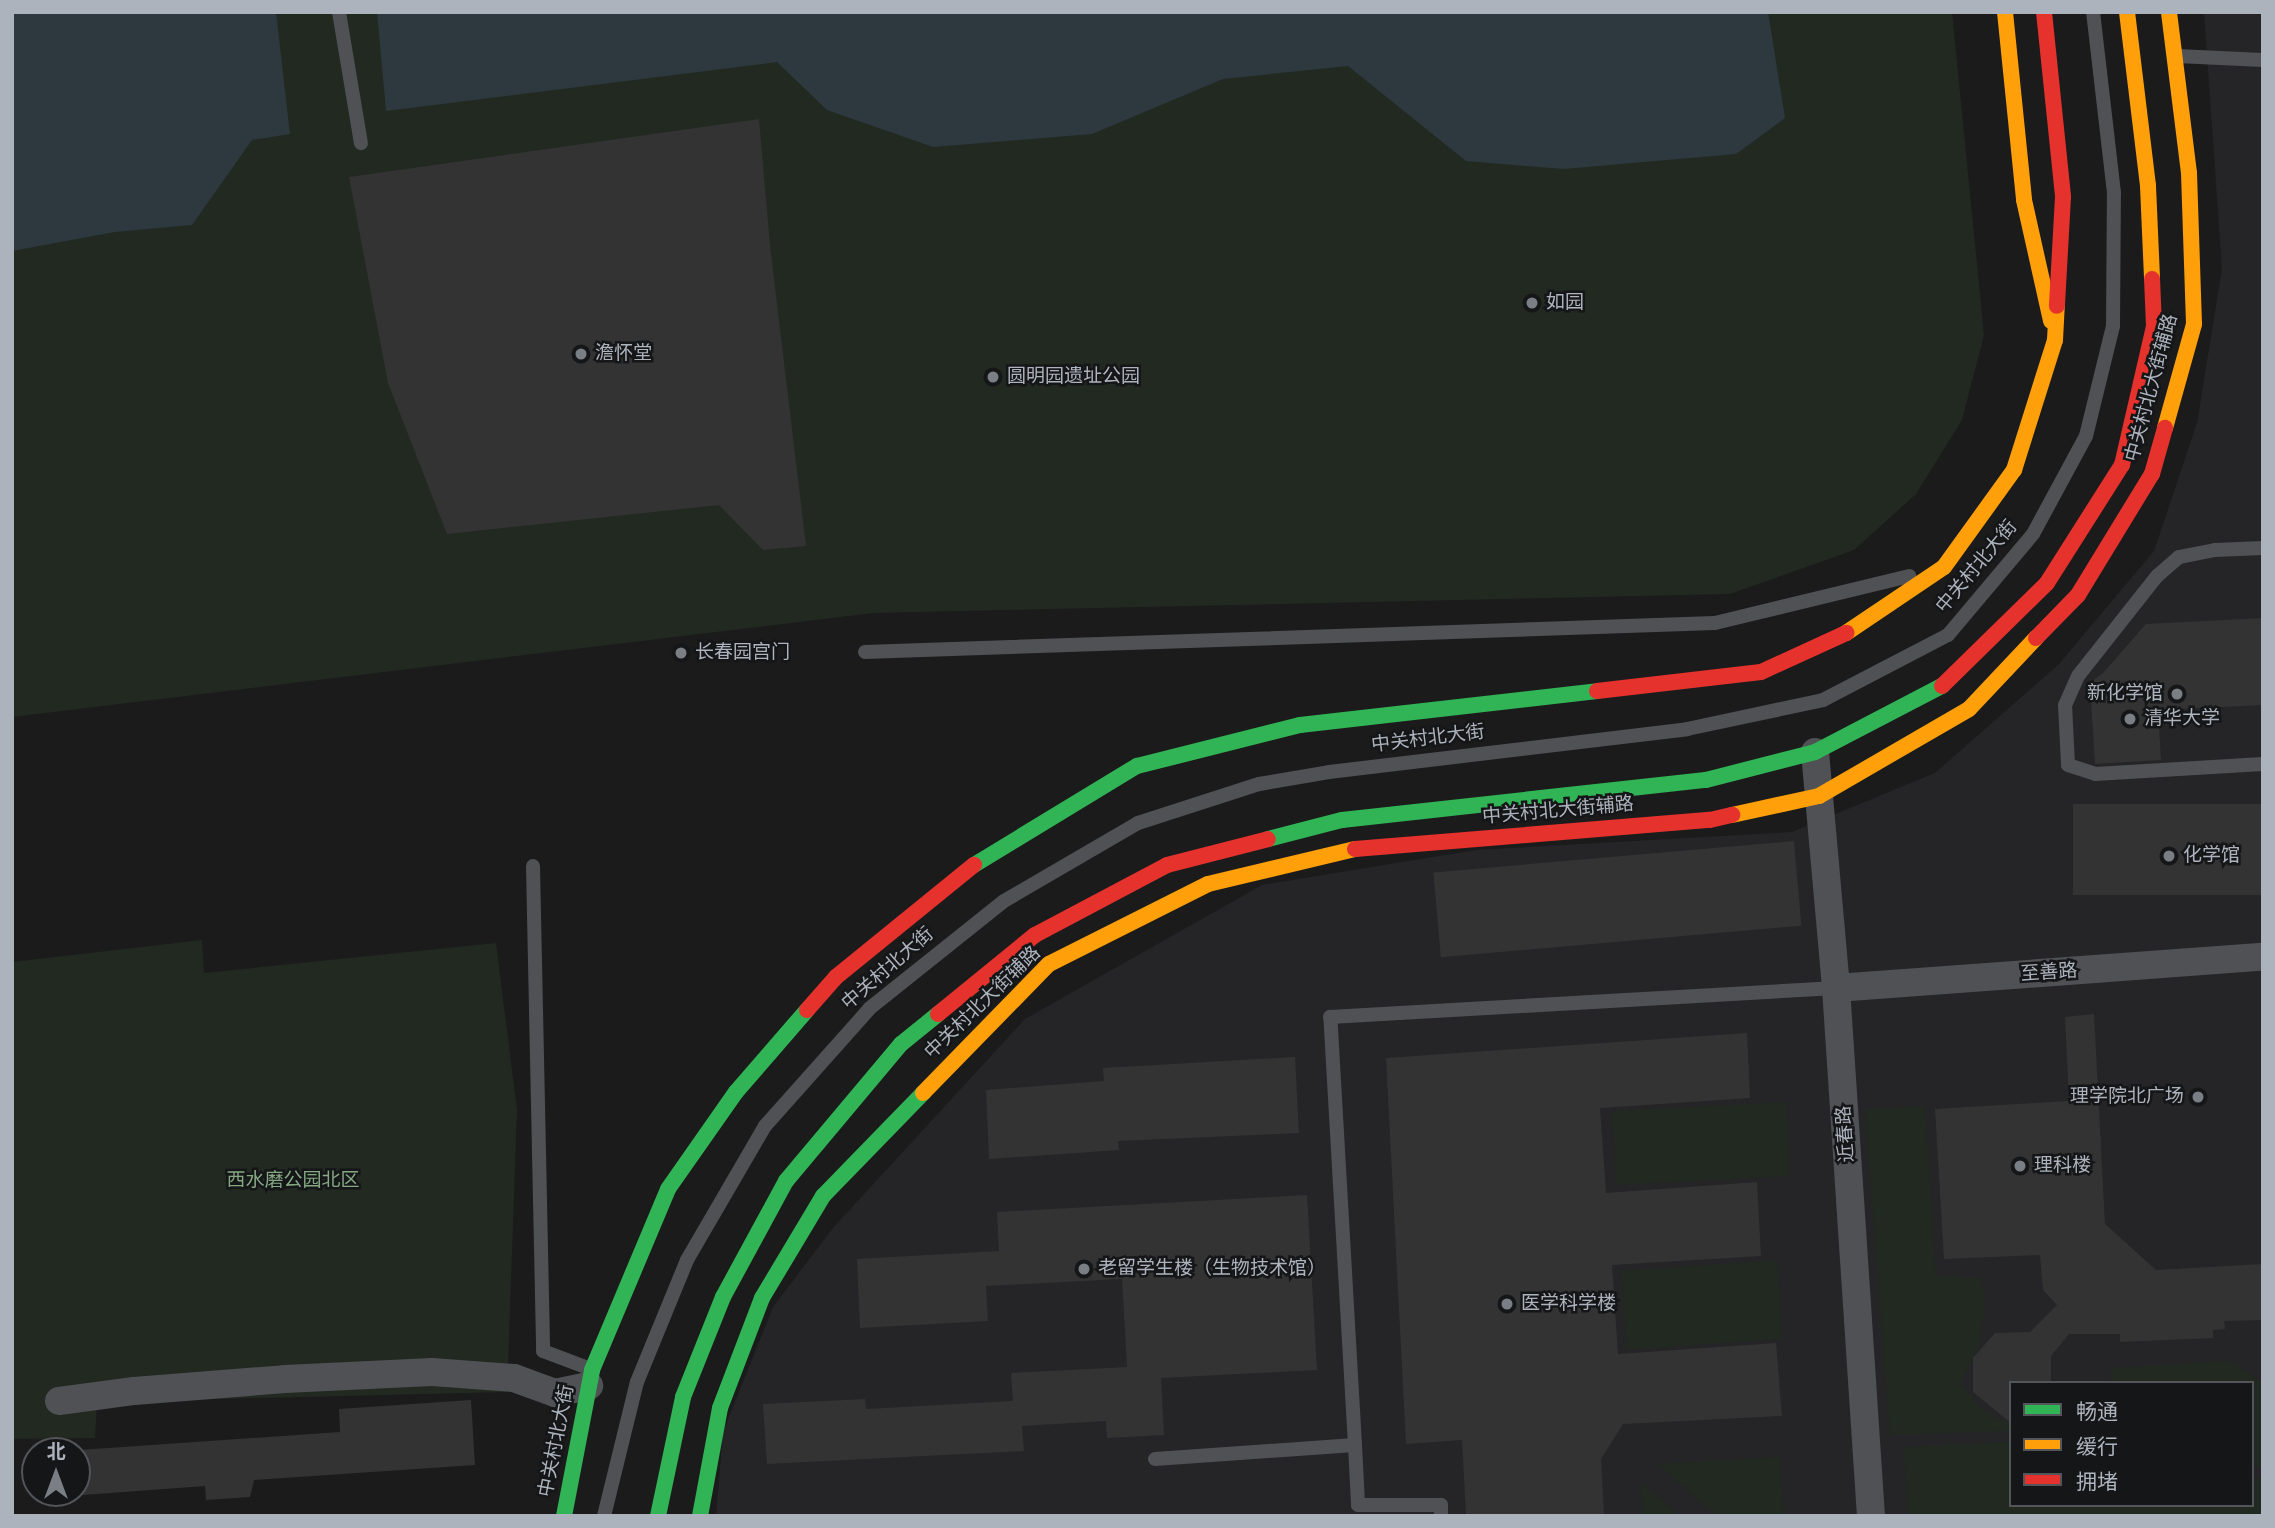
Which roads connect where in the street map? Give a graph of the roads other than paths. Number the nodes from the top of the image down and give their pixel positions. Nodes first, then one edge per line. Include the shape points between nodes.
1 (339, 12) edge
2 (2006, 12) edge
3 (2043, 12) edge
4 (2093, 12) edge
5 (2127, 12) edge
6 (2169, 12) edge
7 (2174, 56) junction
8 (2263, 60) edge
9 (361, 143) dead end
10 (2056, 340) junction
11 (2263, 548) edge
12 (1944, 567) junction
13 (864, 652) dead end
14 (1815, 752) junction
15 (2263, 764) edge
16 (1819, 796) junction
17 (533, 866) dead end
18 (2263, 957) edge
19 (1836, 988) junction
20 (591, 1378) junction
21 (59, 1401) dead end
22 (1355, 1445) junction
23 (1155, 1459) dead end
24 (570, 1483) junction
25 (547, 1516) edge
26 (564, 1516) edge
27 (604, 1516) edge
28 (658, 1516) edge
29 (701, 1516) edge
30 (1441, 1516) edge
31 (1871, 1516) edge

1 - 9 lane
2 - 10 main road via 2024,200
3 - 10 main road, 中关村北大街 via 2063,197
4 - 27 lane, 中关村北大街 via 2114,193 2113,326 2086,436 2033,534 1948,635 1824,700 1687,729 1259,784 1138,823 1004,901 870,1008 765,1126 687,1260 637,1382
5 - 14 main road via 2148,186 2154,326 2122,465 2047,583 1947,683
6 - 7 main road, 中关村北大街辅路
7 - 8 lane
7 - 16 main road, 中关村北大街辅路 via 2189,173 2194,324 2152,474 2078,595 1969,709
10 - 12 main road, 中关村北大街 via 2014,470
11 - 15 lane via 2179,557 2157,576 2078,676 2065,705 2068,765 2095,774
12 - 13 lane via 1715,623
12 - 20 main road, 中关村北大街 via 1856,628 1761,672 1300,725 1137,766 976,863 836,976 736,1092 668,1189
14 - 16 street, 近春路
14 - 28 main road via 1706,780 1342,820 1167,865 1035,936 901,1044 786,1181 723,1297 683,1397
16 - 19 street, 近春路
16 - 29 main road, 中关村北大街辅路 via 1710,820 1364,848 1208,884 1049,964 824,1196 762,1297 720,1408
17 - 20 lane via 543,1352
18 - 19 street, 至善路
19 - 22 lane via 1330,1017
19 - 31 street, 近春路
20 - 21 street via 555,1394 514,1378 432,1372 257,1381
20 - 24 main road, 中关村北大街
22 - 23 lane
22 - 30 lane via 1358,1505 1441,1505
24 - 25 lane
24 - 26 main road, 中关村北大街

